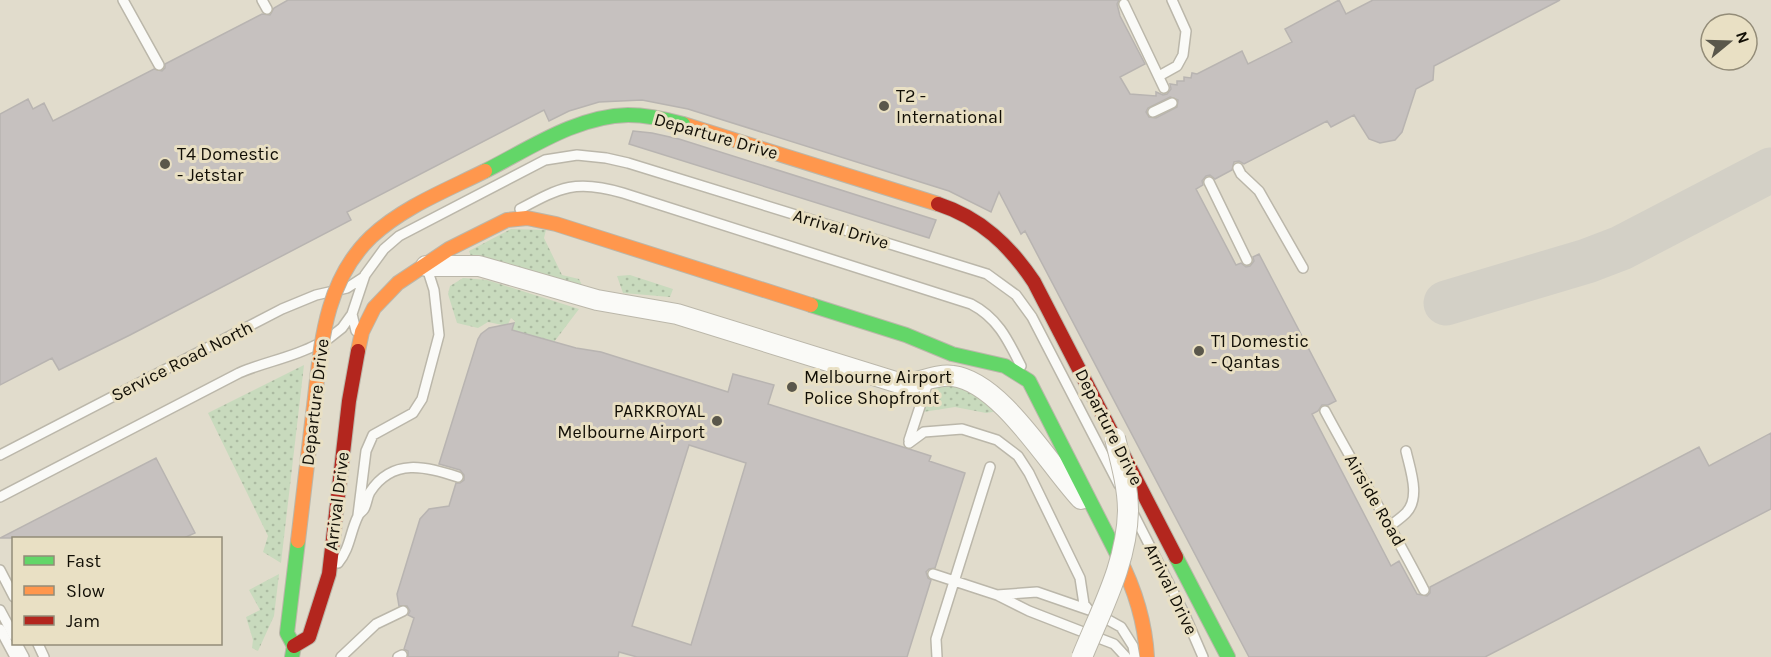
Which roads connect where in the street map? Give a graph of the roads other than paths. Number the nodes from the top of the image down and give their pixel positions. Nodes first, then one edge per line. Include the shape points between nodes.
1 (123, 0) edge
2 (1172, 0) edge
3 (1124, 4) dead end
4 (159, 64) dead end
5 (1159, 76) junction
6 (1164, 88) dead end
7 (1172, 103) dead end
8 (1153, 112) dead end
9 (1238, 168) dead end
10 (1209, 182) dead end
11 (507, 220) junction
12 (1247, 260) dead end
13 (426, 266) junction
14 (1303, 268) dead end
15 (365, 275) junction
16 (352, 314) junction
17 (359, 345) junction
18 (929, 378) junction
19 (1029, 381) junction
20 (1325, 411) dead end
21 (1115, 438) junction
22 (1407, 451) dead end
23 (0, 455) edge
24 (990, 466) dead end
25 (458, 477) dead end
26 (0, 497) edge
27 (358, 515) junction
28 (1100, 519) junction
29 (1390, 526) junction
30 (0, 570) edge
31 (329, 574) junction
32 (933, 574) dead end
33 (954, 581) junction
34 (1424, 590) dead end
35 (12, 593) edge
36 (997, 595) junction
37 (0, 609) edge
38 (1088, 609) junction
39 (402, 611) dead end
40 (0, 629) edge
41 (12, 632) edge
42 (293, 651) edge
43 (15, 657) edge
44 (340, 657) edge
45 (937, 657) edge
46 (1082, 657) edge
47 (1126, 657) edge
48 (1135, 657) edge
49 (1147, 657) edge
50 (1203, 657) edge
51 (1228, 657) edge

1 - 4 lane
2 - 5 lane via 1186,31 1183,55 1177,66
3 - 5 lane
5 - 6 lane
7 - 8 lane
9 - 14 lane via 1259,191
10 - 12 lane
11 - 13 street, Arrival Drive via 449,249
11 - 19 street, Arrival Drive via 527,218 556,224 906,335 945,351 1011,368
11 - 19 lane, Arrival Drive via 566,188 587,185 623,192 972,304 997,323
13 - 17 street, Arrival Drive via 398,283 379,302
13 - 18 street, Arrival Drive via 479,266 597,300 677,314 899,383
13 - 27 lane via 433,281 438,314 435,353 417,409 372,435
15 - 16 lane, Arrival Drive
15 - 23 lane, Service Road North via 347,288 282,309
15 - 50 lane, Arrival Drive via 399,236 530,166 577,155 628,163 987,274 1013,292 1032,317
16 - 17 lane, Arrival Drive
16 - 26 lane, Service Road North via 328,339 292,356 238,373
17 - 31 street, Arrival Drive
18 - 28 street, Arrival Drive via 956,376 984,389
18 - 38 lane via 908,446 924,432 962,429 1009,447 1029,473 1083,584
19 - 28 street, Arrival Drive
20 - 29 lane, Airside Road
21 - 42 street, Departure Drive, bridge via 1034,282 1006,244 981,224 944,206 675,122 636,114 609,115 574,126 406,211 375,233 352,259 334,292 324,328 287,633
21 - 46 street, bridge via 1127,497 1125,536 1116,572
21 - 51 street, Departure Drive, bridge
22 - 29 lane via 1412,499 1408,512
24 - 33 lane
25 - 27 lane via 427,468 402,468 372,489
27 - 31 lane via 346,554
28 - 49 street, Arrival Drive via 1140,605
29 - 34 lane, Airside Road
30 - 35 lane
31 - 42 street, Arrival Drive via 309,637
32 - 33 lane
33 - 36 lane
33 - 45 lane via 936,639
36 - 38 lane via 1037,592
36 - 47 lane via 1114,644
37 - 41 lane
38 - 48 lane via 1122,627
39 - 44 lane via 376,624
40 - 43 lane

